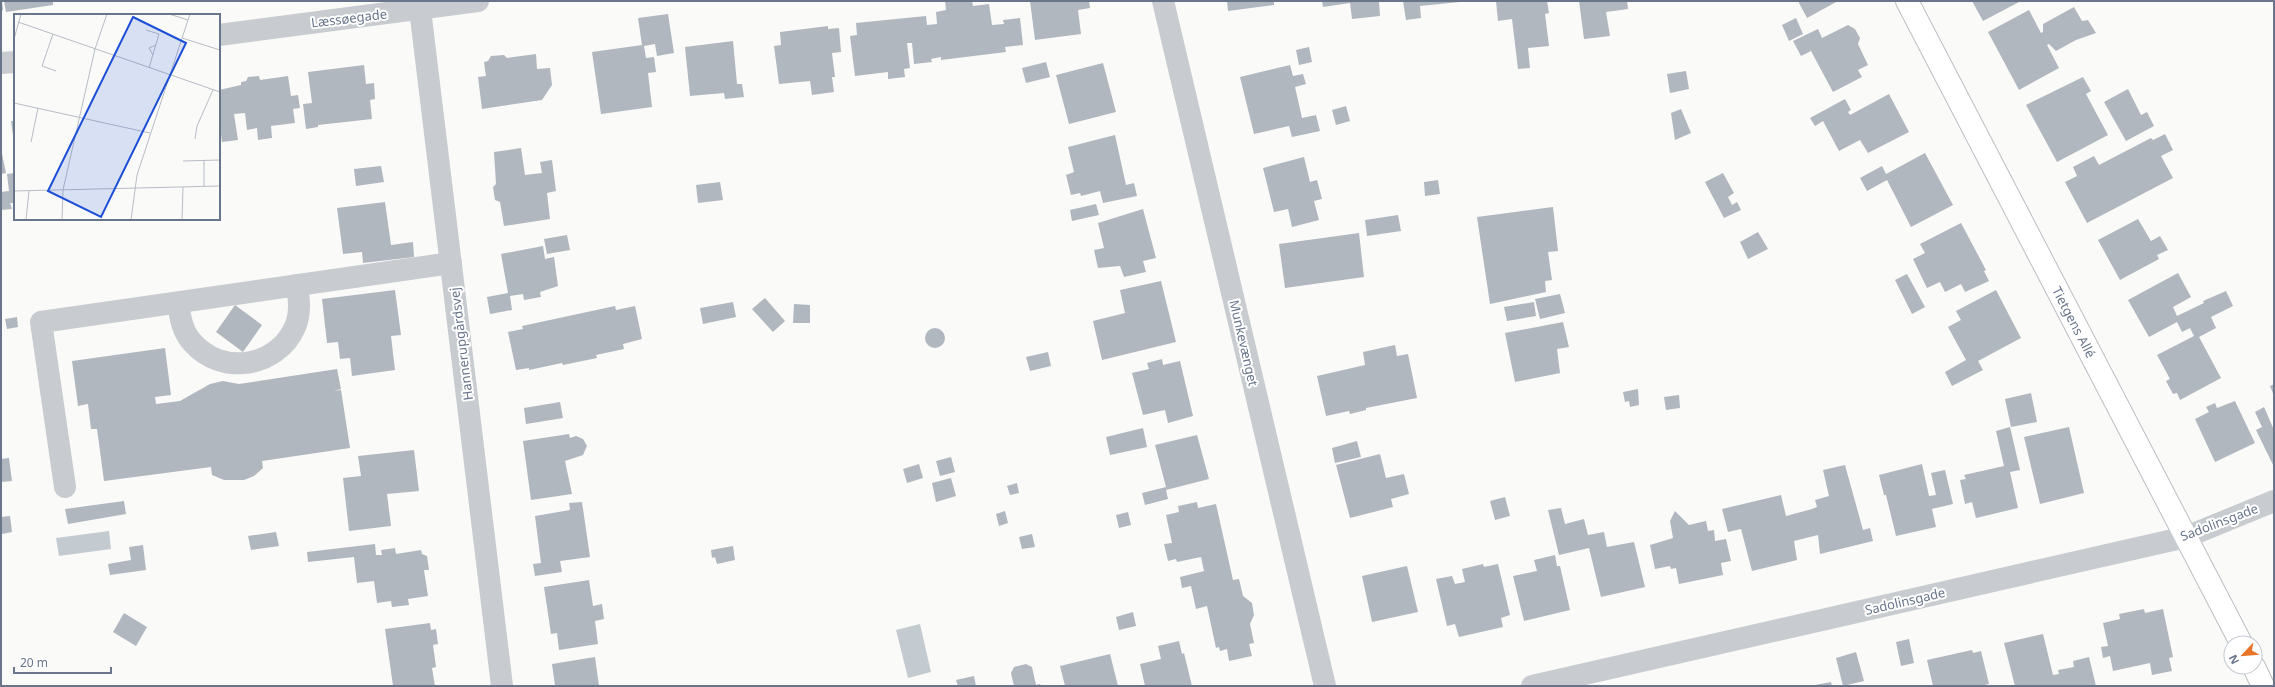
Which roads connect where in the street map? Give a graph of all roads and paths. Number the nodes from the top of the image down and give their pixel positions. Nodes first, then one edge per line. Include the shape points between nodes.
1 (478, 1) edge
2 (1163, 1) edge
3 (1907, 1) edge
4 (420, 5) edge
5 (220, 35) edge
6 (14, 62) edge
7 (1, 63) edge
8 (451, 263) junction
9 (297, 285) junction
10 (178, 302) junction
11 (65, 487) dead end
12 (2274, 501) edge
13 (2186, 537) junction
14 (2237, 635) edge
15 (2258, 675) edge
16 (502, 686) edge
17 (1325, 686) edge
18 (1532, 686) edge
19 (2263, 686) edge

1 - 4 street, Læssøegade
2 - 17 street, Munkevænget
3 - 13 main road, Tietgens Allé
4 - 5 street, Læssøegade
4 - 8 street, Hannerupgårdsvej
6 - 7 street
8 - 9 street
8 - 16 street, Hannerupgårdsvej
9 - 10 street
9 - 10 street via 300,306 295,327 284,344 268,357 248,364 227,363 207,356 192,342 181,323
10 - 11 street via 41,322
12 - 13 street, Sadolinsgade
13 - 14 main road, Tietgens Allé
13 - 18 street, Sadolinsgade
15 - 19 main road

